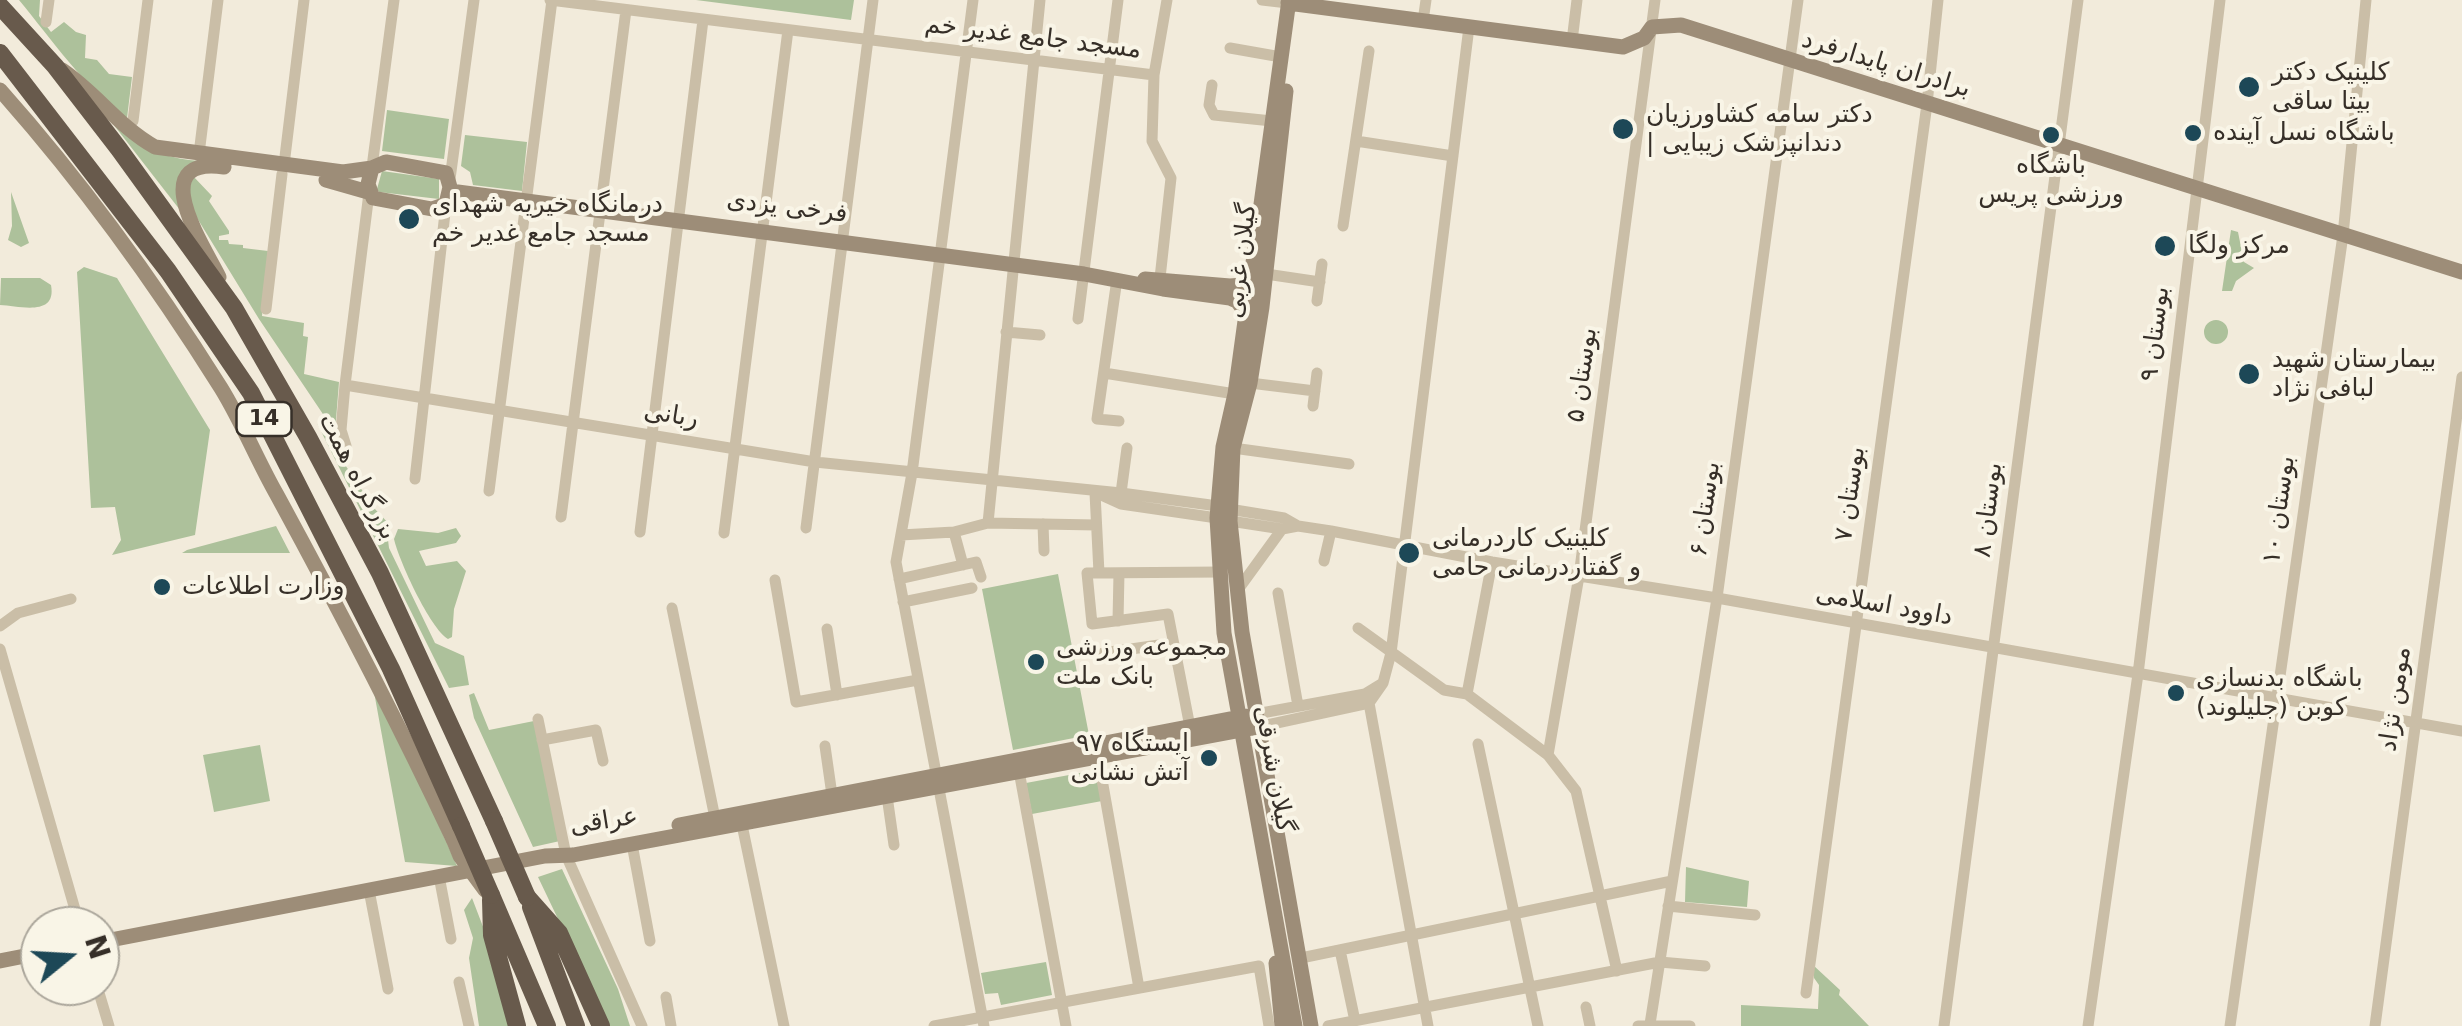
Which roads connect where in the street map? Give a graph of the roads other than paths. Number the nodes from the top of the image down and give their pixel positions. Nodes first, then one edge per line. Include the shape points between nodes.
1 (49, 0) edge
2 (148, 0) edge
3 (218, 0) edge
4 (304, 0) edge
5 (394, 0) edge
6 (474, 0) edge
7 (551, 0) edge
8 (873, 0) edge
9 (972, 0) edge
10 (1040, 0) edge
11 (1118, 0) edge
12 (1167, 0) edge
13 (1262, 0) edge
14 (1426, 0) edge
15 (1578, 0) edge
16 (1655, 0) edge
17 (1798, 0) edge
18 (1938, 0) edge
19 (2078, 0) edge
20 (2220, 0) edge
21 (2366, 0) edge
22 (1291, 3) edge
23 (0, 6) edge
24 (626, 10) junction
25 (703, 20) junction
26 (1423, 21) junction
27 (46, 22) dead end
28 (1469, 27) junction
29 (1652, 27) junction
30 (788, 30) junction
31 (869, 41) junction
32 (1572, 41) junction
33 (1230, 48) dead end
34 (1369, 51) dead end
35 (0, 53) edge
36 (965, 53) junction
37 (1281, 57) junction
38 (1033, 62) junction
39 (1792, 62) junction
40 (55, 66) junction
41 (1108, 70) junction
42 (1154, 76) junction
43 (1212, 85) dead end
44 (0, 90) edge
45 (1927, 104) junction
46 (133, 121) dead end
47 (1272, 121) junction
48 (1356, 141) junction
49 (2058, 146) junction
50 (199, 154) junction
51 (1453, 156) junction
52 (372, 168) junction
53 (283, 170) junction
54 (2196, 189) junction
55 (449, 191) junction
56 (368, 192) junction
57 (527, 201) junction
58 (600, 210) junction
59 (679, 220) junction
60 (1343, 226) dead end
61 (762, 230) junction
62 (2343, 235) junction
63 (843, 240) junction
64 (938, 252) junction
65 (1013, 264) junction
66 (1322, 264) dead end
67 (2462, 272) edge
68 (1084, 274) junction
69 (1160, 278) junction
70 (1117, 279) junction
71 (1260, 281) junction
72 (1320, 282) junction
73 (1318, 301) dead end
74 (234, 308) junction
75 (266, 308) dead end
76 (1252, 309) junction
77 (1078, 320) dead end
78 (1006, 332) junction
79 (1040, 335) dead end
80 (1104, 373) junction
81 (1317, 373) dead end
82 (2462, 377) edge
83 (1250, 383) junction
84 (346, 385) junction
85 (1315, 391) junction
86 (1235, 394) junction
87 (425, 398) junction
88 (1313, 406) dead end
89 (499, 410) junction
90 (573, 422) junction
91 (1119, 422) dead end
92 (652, 436) junction
93 (346, 446) dead end
94 (1127, 448) dead end
95 (1233, 448) junction
96 (735, 449) junction
97 (814, 462) junction
98 (1350, 464) dead end
99 (912, 473) junction
100 (415, 479) dead end
101 (992, 481) junction
102 (489, 490) dead end
103 (1095, 492) junction
104 (1122, 493) junction
105 (1223, 514) junction
106 (561, 517) dead end
107 (988, 524) junction
108 (1042, 524) junction
109 (1096, 524) junction
110 (1298, 526) junction
111 (806, 528) dead end
112 (1282, 529) junction
113 (1331, 531) junction
114 (640, 532) dead end
115 (954, 532) junction
116 (724, 533) dead end
117 (901, 534) junction
118 (1405, 545) junction
119 (1044, 551) dead end
120 (1324, 561) dead end
121 (1492, 562) junction
122 (963, 565) junction
123 (1221, 572) junction
124 (1099, 573) junction
125 (1118, 573) junction
126 (1579, 576) junction
127 (981, 577) dead end
128 (899, 579) junction
129 (775, 580) dead end
130 (972, 588) dead end
131 (1237, 591) junction
132 (1278, 594) dead end
133 (1716, 598) junction
134 (71, 599) dead end
135 (903, 602) junction
136 (672, 608) dead end
137 (1118, 620) junction
138 (1856, 625) junction
139 (0, 626) edge
140 (1358, 628) dead end
141 (827, 629) dead end
142 (1173, 644) junction
143 (0, 649) edge
144 (1993, 649) junction
145 (1103, 653) dead end
146 (1391, 654) junction
147 (2138, 674) junction
148 (918, 680) junction
149 (1383, 683) junction
150 (1467, 694) junction
151 (837, 695) junction
152 (2275, 698) junction
153 (1368, 703) junction
154 (1298, 706) junction
155 (538, 720) dead end
156 (1257, 721) junction
157 (2416, 723) junction
158 (1239, 724) junction
159 (1190, 727) junction
160 (2462, 731) edge
161 (542, 740) junction
162 (1478, 744) dead end
163 (824, 746) dead end
164 (1262, 748) junction
165 (1244, 752) junction
166 (1548, 755) junction
167 (1098, 757) junction
168 (603, 761) dead end
169 (1019, 772) junction
170 (937, 781) junction
171 (832, 795) junction
172 (887, 796) junction
173 (715, 818) junction
174 (741, 818) junction
175 (457, 832) junction
176 (632, 844) junction
177 (894, 845) dead end
178 (1281, 849) junction
179 (1263, 852) junction
180 (557, 853) junction
181 (439, 876) junction
182 (1672, 881) junction
183 (369, 890) junction
184 (491, 895) junction
185 (1600, 896) junction
186 (527, 897) junction
187 (74, 906) edge
188 (1668, 906) junction
189 (1516, 913) junction
190 (1755, 915) dead end
191 (1409, 936) junction
192 (120, 938) edge
193 (451, 939) dead end
194 (650, 941) dead end
195 (1281, 945) junction
196 (1340, 950) junction
197 (1301, 958) junction
198 (1660, 962) junction
199 (1705, 966) dead end
200 (1617, 970) junction
201 (459, 982) dead end
202 (1530, 987) junction
203 (1139, 988) junction
204 (388, 989) dead end
205 (1806, 994) dead end
206 (666, 997) dead end
207 (1061, 1003) junction
208 (1586, 1007) dead end
209 (1424, 1008) junction
210 (1354, 1021) junction
211 (983, 1022) edge
212 (1644, 1025) edge
213 (469, 1026) edge
214 (517, 1026) edge
215 (546, 1026) edge
216 (576, 1026) edge
217 (602, 1026) edge
218 (642, 1026) edge
219 (671, 1026) edge
220 (784, 1026) edge
221 (934, 1026) edge
222 (1066, 1026) edge
223 (1269, 1026) edge
224 (1282, 1026) edge
225 (1295, 1026) edge
226 (1312, 1026) edge
227 (1328, 1026) edge
228 (1428, 1026) edge
229 (1538, 1026) edge
230 (1590, 1026) edge
231 (1690, 1026) edge
232 (1944, 1026) edge
233 (2088, 1026) edge
234 (2230, 1026) edge
235 (2375, 1026) edge

1 - 27 street
2 - 46 street
3 - 50 street
4 - 53 street
5 - 52 street
6 - 55 street
7 - 24 street, مسجد جامع غدیر خم
7 - 57 street
8 - 31 street
9 - 36 street
10 - 38 street
11 - 41 street
12 - 42 street
13 - 22 street
14 - 26 street
15 - 32 street
16 - 29 street, بوستان ۵
17 - 39 street, بوستان ۶
18 - 45 street, بوستان ۷
19 - 49 street, بوستان ۸
20 - 54 street, بوستان ۹
21 - 62 street, بوستان ۱۰
22 - 26 main road, برادران پایدارفرد
22 - 37 main road, گیلان غربی
22 - 71 main road, گیلان غربی
23 - 40 highway, بزرگراه همت / 14
24 - 25 street, مسجد جامع غدیر خم
24 - 58 street
25 - 30 street, مسجد جامع غدیر خم
25 - 59 street
26 - 28 main road, برادران پایدارفرد
28 - 32 main road, برادران پایدارفرد
28 - 51 street
29 - 32 main road, برادران پایدارفرد via 1623,47
29 - 39 main road, برادران پایدارفرد via 1681,25
29 - 126 street, بوستان ۵
30 - 31 street, مسجد جامع غدیر خم
30 - 61 street
31 - 36 street, مسجد جامع غدیر خم
31 - 63 street
33 - 37 street
34 - 48 street
35 - 175 highway, 14 via 168,271 251,393 391,669
36 - 38 street, مسجد جامع غدیر خم
36 - 64 street
37 - 47 main road, گیلان غربی
38 - 41 street, مسجد جامع غدیر خم
38 - 65 street
39 - 45 main road, برادران پایدارفرد
39 - 133 street, بوستان ۶
40 - 50 main road via 87,86 143,140
40 - 74 highway, بزرگراه همت / 14
41 - 42 street, مسجد جامع غدیر خم
41 - 68 street
42 - 69 street via 1152,140 1171,178
43 - 47 street via 1214,115
44 - 175 main road via 106,221 224,393
45 - 49 main road, برادران پایدارفرد
45 - 138 street, بوستان ۷
47 - 71 main road, گیلان غربی
48 - 51 street
48 - 60 street
49 - 54 main road, برادران پایدارفرد
49 - 144 street, بوستان ۸
50 - 53 main road
51 - 118 street
52 - 53 main road
52 - 55 main road via 379,163 438,170
52 - 56 main road
53 - 56 main road
53 - 74 main road via 208,166 191,171 182,184 186,210
53 - 75 street
54 - 62 main road, برادران پایدارفرد
54 - 147 street, بوستان ۹
55 - 56 main road via 432,209 380,201
55 - 57 main road, فرخی یزدی
55 - 87 street
56 - 84 street
57 - 58 main road, فرخی یزدی
57 - 89 street
58 - 59 main road, فرخی یزدی
58 - 90 street
59 - 61 main road, فرخی یزدی
59 - 92 street
61 - 63 main road, فرخی یزدی
61 - 96 street
62 - 67 main road, برادران پایدارفرد
62 - 152 street, بوستان ۱۰
63 - 64 main road, فرخی یزدی
63 - 97 street
64 - 65 main road, فرخی یزدی
64 - 99 street
65 - 68 main road, فرخی یزدی
65 - 78 street
66 - 72 street
68 - 70 main road, فرخی یزدی
68 - 77 street
69 - 70 main road, فرخی یزدی
69 - 71 main road, فرخی یزدی via 1230,286
70 - 76 main road, فرخی یزدی via 1230,298
70 - 80 street
71 - 72 street
71 - 76 main road, گیلان غربی
72 - 73 street
74 - 186 highway, بزرگراه همت / 14, bridge via 380,573
76 - 83 main road, گیلان غربی
76 - 86 main road, گیلان غربی
78 - 79 street
78 - 101 street
80 - 86 street
80 - 91 street via 1097,419
81 - 85 street
82 - 157 street, مومن نژاد
83 - 85 street
83 - 95 main road, گیلان غربی
84 - 87 street, ربانی
84 - 93 street
85 - 88 street
86 - 105 main road, گیلان غربی via 1222,447
87 - 89 street, ربانی
87 - 100 street
89 - 90 street, ربانی
89 - 102 street
90 - 92 street, ربانی
90 - 106 street
92 - 96 street, ربانی
92 - 114 street
94 - 104 street
95 - 98 street
95 - 105 main road, گیلان غربی
96 - 97 street, ربانی
96 - 116 street
97 - 99 street, ربانی
97 - 111 street
99 - 101 street, ربانی
99 - 117 street
101 - 103 street, داوود اسلامی
101 - 107 street
103 - 104 street, داوود اسلامی
103 - 105 street, داوود اسلامی via 1121,504
103 - 109 street
104 - 105 street, داوود اسلامی
105 - 110 street, داوود اسلامی via 1284,518
105 - 112 street, داوود اسلامی
105 - 123 main road, گیلان شرقی
105 - 131 main road, گیلان شرقی
107 - 108 street
107 - 115 street
108 - 109 street
108 - 119 street
109 - 124 street
110 - 112 street, داوود اسلامی
110 - 113 street, داوود اسلامی
112 - 131 street
113 - 118 street, داوود اسلامی
113 - 120 street
115 - 117 street
115 - 122 street
117 - 128 street
118 - 121 street, داوود اسلامی
118 - 146 street
121 - 126 street, داوود اسلامی
121 - 150 street
122 - 127 street via 976,562
122 - 128 street
123 - 125 street
123 - 158 main road, گیلان شرقی
124 - 125 street
124 - 137 street via 1087,573 1092,624
125 - 137 street
126 - 133 street, داوود اسلامی
126 - 166 street, بوستان ۵
128 - 135 street
129 - 151 street via 796,702
130 - 135 street
131 - 156 main road, گیلان شرقی
132 - 154 street
133 - 138 street, داوود اسلامی
133 - 182 street, بوستان ۶
134 - 139 street via 18,613
135 - 148 street
136 - 173 street
137 - 142 street via 1168,614
138 - 144 street, داوود اسلامی
138 - 205 street, بوستان ۷
140 - 146 street
141 - 151 street
142 - 145 street
142 - 159 street
143 - 187 street
144 - 147 street, داوود اسلامی
144 - 232 street, بوستان ۸
146 - 149 street
146 - 150 street via 1444,690
147 - 152 street, داوود اسلامی
147 - 233 street, بوستان ۹
148 - 151 street
148 - 170 street
149 - 153 street
149 - 154 street via 1365,694
150 - 166 street
152 - 157 street, داوود اسلامی
152 - 234 street, بوستان ۱۰
153 - 156 street
153 - 191 street
154 - 156 street
155 - 161 street
156 - 158 main road
156 - 164 main road, گیلان شرقی
157 - 160 street, داوود اسلامی
157 - 235 street, مومن نژاد
158 - 159 main road, عراقی
158 - 165 main road, گیلان شرقی
158 - 167 main road, عراقی
159 - 170 main road, عراقی
161 - 168 street via 596,730
161 - 180 street
162 - 189 street
163 - 171 street
164 - 165 main road
164 - 178 main road, گیلان شرقی
165 - 179 main road, گیلان شرقی
166 - 185 street via 1576,791
167 - 169 main road, عراقی
167 - 203 street
169 - 170 main road, عراقی
169 - 207 street
170 - 171 main road, عراقی
170 - 172 main road, عراقی
170 - 211 street
171 - 174 main road, عراقی
172 - 174 main road, عراقی
172 - 177 street
173 - 174 main road, عراقی
173 - 180 main road, عراقی
174 - 176 main road, عراقی
174 - 220 street
175 - 184 highway, 14, bridge
176 - 180 main road, عراقی
176 - 194 street
178 - 179 main road
178 - 197 main road, گیلان شرقی
179 - 195 main road, گیلان شرقی
180 - 181 main road, عراقی
180 - 218 street
181 - 183 main road, عراقی
181 - 193 street
182 - 185 street
182 - 188 street, بوستان ۶
183 - 192 main road, عراقی
183 - 204 street
184 - 214 highway via 492,935
184 - 215 highway, 14
185 - 189 street
185 - 200 street
186 - 216 highway, بزرگراه همت / 14
186 - 217 highway via 559,933
188 - 190 street
188 - 198 street, بوستان ۶
189 - 191 street
189 - 202 street
191 - 196 street
191 - 209 street
195 - 224 main road via 1275,967
195 - 225 main road, گیلان شرقی
196 - 197 street
196 - 210 street
197 - 226 main road, گیلان شرقی
198 - 199 street
198 - 200 street
198 - 212 street, بوستان ۶
200 - 202 street
201 - 213 street
202 - 209 street
202 - 229 street
203 - 207 street
203 - 223 street via 1259,966
206 - 219 street
207 - 211 street
207 - 222 street
208 - 230 street
209 - 210 street
209 - 228 street
210 - 227 street
211 - 221 street
212 - 231 street

